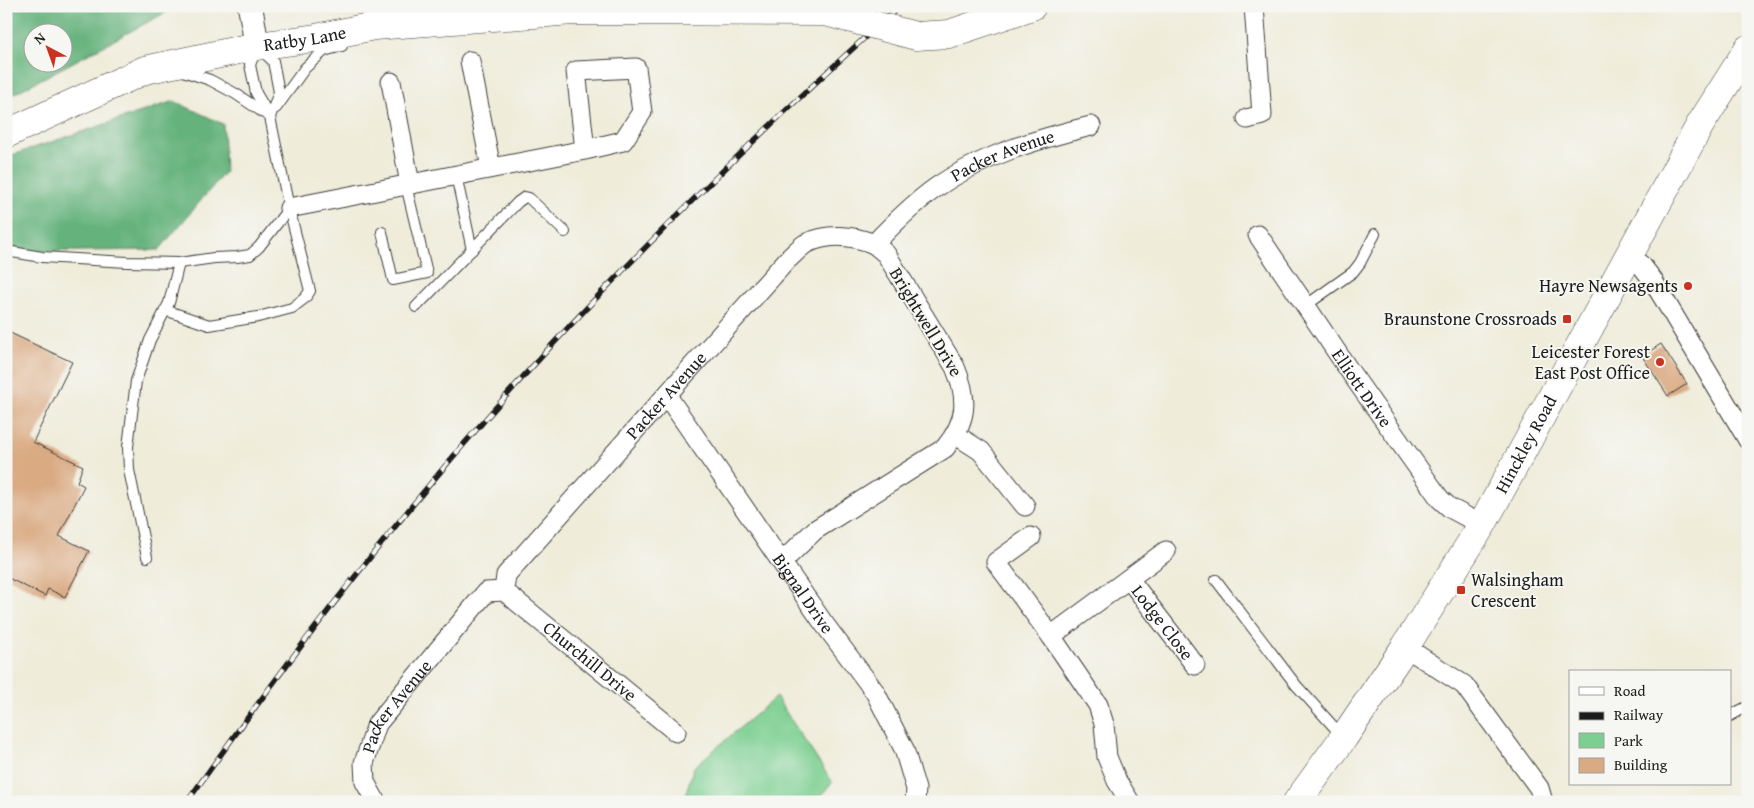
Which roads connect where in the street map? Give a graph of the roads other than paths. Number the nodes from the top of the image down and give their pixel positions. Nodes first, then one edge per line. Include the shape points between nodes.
1 (250, 6) edge
2 (1032, 6) edge
3 (1254, 6) edge
4 (485, 18) junction
5 (394, 35) dead end
6 (350, 44) dead end
7 (258, 46) junction
8 (1748, 49) edge
9 (470, 61) dead end
10 (165, 66) junction
11 (391, 82) dead end
12 (270, 116) junction
13 (1247, 120) dead end
14 (1091, 126) dead end
15 (6, 134) edge
16 (584, 150) junction
17 (491, 168) junction
18 (456, 175) junction
19 (408, 185) junction
20 (289, 208) junction
21 (382, 232) dead end
22 (565, 232) dead end
23 (1375, 234) dead end
24 (1258, 235) dead end
25 (874, 244) junction
26 (472, 250) junction
27 (6, 251) edge
28 (1629, 255) junction
29 (179, 263) junction
30 (1306, 306) junction
31 (416, 308) dead end
32 (165, 310) junction
33 (667, 396) junction
34 (956, 435) junction
35 (1748, 440) edge
36 (1025, 506) dead end
37 (1482, 526) junction
38 (1031, 537) dead end
39 (1166, 551) dead end
40 (147, 557) dead end
41 (782, 562) junction
42 (1129, 579) junction
43 (1216, 580) dead end
44 (504, 591) junction
45 (1051, 636) junction
46 (1405, 647) junction
47 (1195, 665) dead end
48 (1748, 706) edge
49 (1732, 715) edge
50 (676, 732) dead end
51 (1344, 737) junction
52 (376, 802) edge
53 (914, 802) edge
54 (1130, 802) edge
55 (1297, 802) edge
56 (1543, 802) edge

1 - 7 street
2 - 4 main road, Ratby Lane, bridge via 949,34 916,36 826,12 573,12
3 - 13 street via 1262,115
4 - 5 lane
4 - 7 main road, Ratby Lane via 374,26
6 - 12 lane via 324,51 305,68
7 - 10 main road, Ratby Lane
7 - 12 lane via 250,65 256,93
7 - 12 lane via 273,61 278,92
8 - 28 main road, Hinckley Road via 1700,125
9 - 17 street
10 - 12 lane via 210,80
10 - 15 main road, Ratby Lane via 145,70
11 - 19 street
12 - 20 lane
14 - 25 street, Packer Avenue via 1006,151 966,170 934,189 903,214
16 - 16 street via 576,71 636,68 642,112 623,141
16 - 17 street
17 - 18 street
18 - 19 street
18 - 26 lane
19 - 20 street
19 - 21 lane via 427,273 393,280
20 - 29 lane via 250,255
20 - 32 lane via 310,291 305,298 292,308 258,318 209,325
22 - 26 lane via 530,198 525,197
23 - 30 lane via 1352,272
24 - 30 street, Elliott Drive
25 - 33 street, Packer Avenue via 860,238 833,236 805,245
25 - 34 street, Brightwell Drive via 886,254 962,382 964,416
26 - 31 lane
27 - 29 lane via 42,258
28 - 35 street via 1652,279
28 - 37 main road, Hinckley Road
29 - 32 lane
30 - 37 street, Elliott Drive via 1440,499
32 - 40 lane via 150,340 136,381 128,448 129,470
33 - 41 street, Bignal Drive
33 - 44 street, Packer Avenue via 506,575
34 - 36 street via 981,451
34 - 41 street, Brightwell Drive via 945,448 815,530
37 - 46 main road, Hinckley Road
38 - 45 street via 996,562
39 - 42 street, Lodge Close
41 - 53 street, Bignal Drive via 875,692 904,749 916,789
42 - 45 street, Lodge Close
42 - 47 street, Lodge Close
43 - 51 lane via 1296,685
44 - 50 street, Churchill Drive
44 - 52 street, Packer Avenue via 486,592 377,724 364,763 364,782
45 - 54 street via 1098,705 1104,724 1107,757
46 - 51 main road, Hinckley Road
46 - 56 street via 1464,685 1539,788
48 - 49 lane
51 - 55 main road, Hinckley Road

